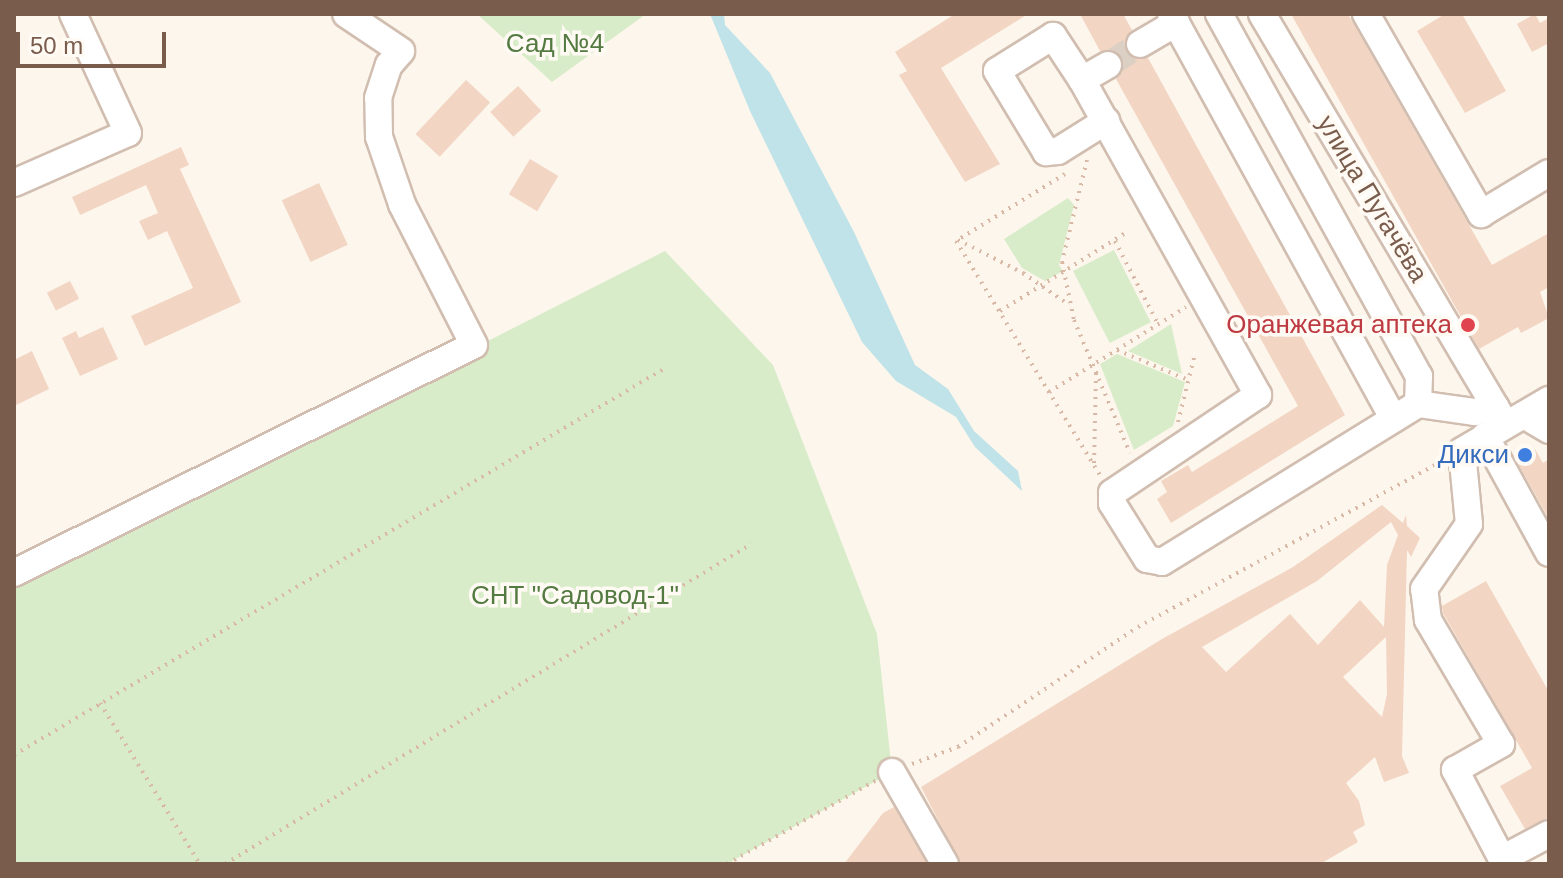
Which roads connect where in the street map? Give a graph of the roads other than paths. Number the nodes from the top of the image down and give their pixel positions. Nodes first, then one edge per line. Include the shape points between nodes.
1 (73, 14) edge
2 (346, 14) edge
3 (1219, 14) edge
4 (1262, 14) edge
5 (1366, 14) edge
6 (1173, 18) edge
7 (1140, 44) tunnel mouth
8 (1108, 65) tunnel mouth
9 (1082, 80) junction
10 (1106, 121) junction
11 (1549, 173) edge
12 (14, 183) edge
13 (1549, 400) edge
14 (1418, 404) junction
15 (1394, 419) junction
16 (1502, 420) junction
17 (1549, 430) edge
18 (1549, 553) edge
19 (14, 573) edge
20 (892, 772) road end
21 (1549, 834) edge
22 (1504, 862) edge
23 (945, 864) edge

1 - 12 street via 128,133
2 - 19 street via 401,51 389,65 378,98 379,137 402,204 474,345
3 - 14 street via 1419,376
4 - 16 street, улица Пугачёва
5 - 11 street via 1481,214
6 - 7 street
6 - 15 street
8 - 9 street
9 - 10 street
9 - 10 street via 1053,36 997,71 1046,152 1058,151
10 - 15 street via 1258,395 1112,493 1112,503 1147,559 1162,562
13 - 16 street
14 - 15 street
14 - 16 street
16 - 17 street
16 - 18 street, улица Пугачёва
16 - 22 street via 1462,451 1469,524 1424,589 1428,620 1501,744 1455,770
20 - 23 street
21 - 22 street

